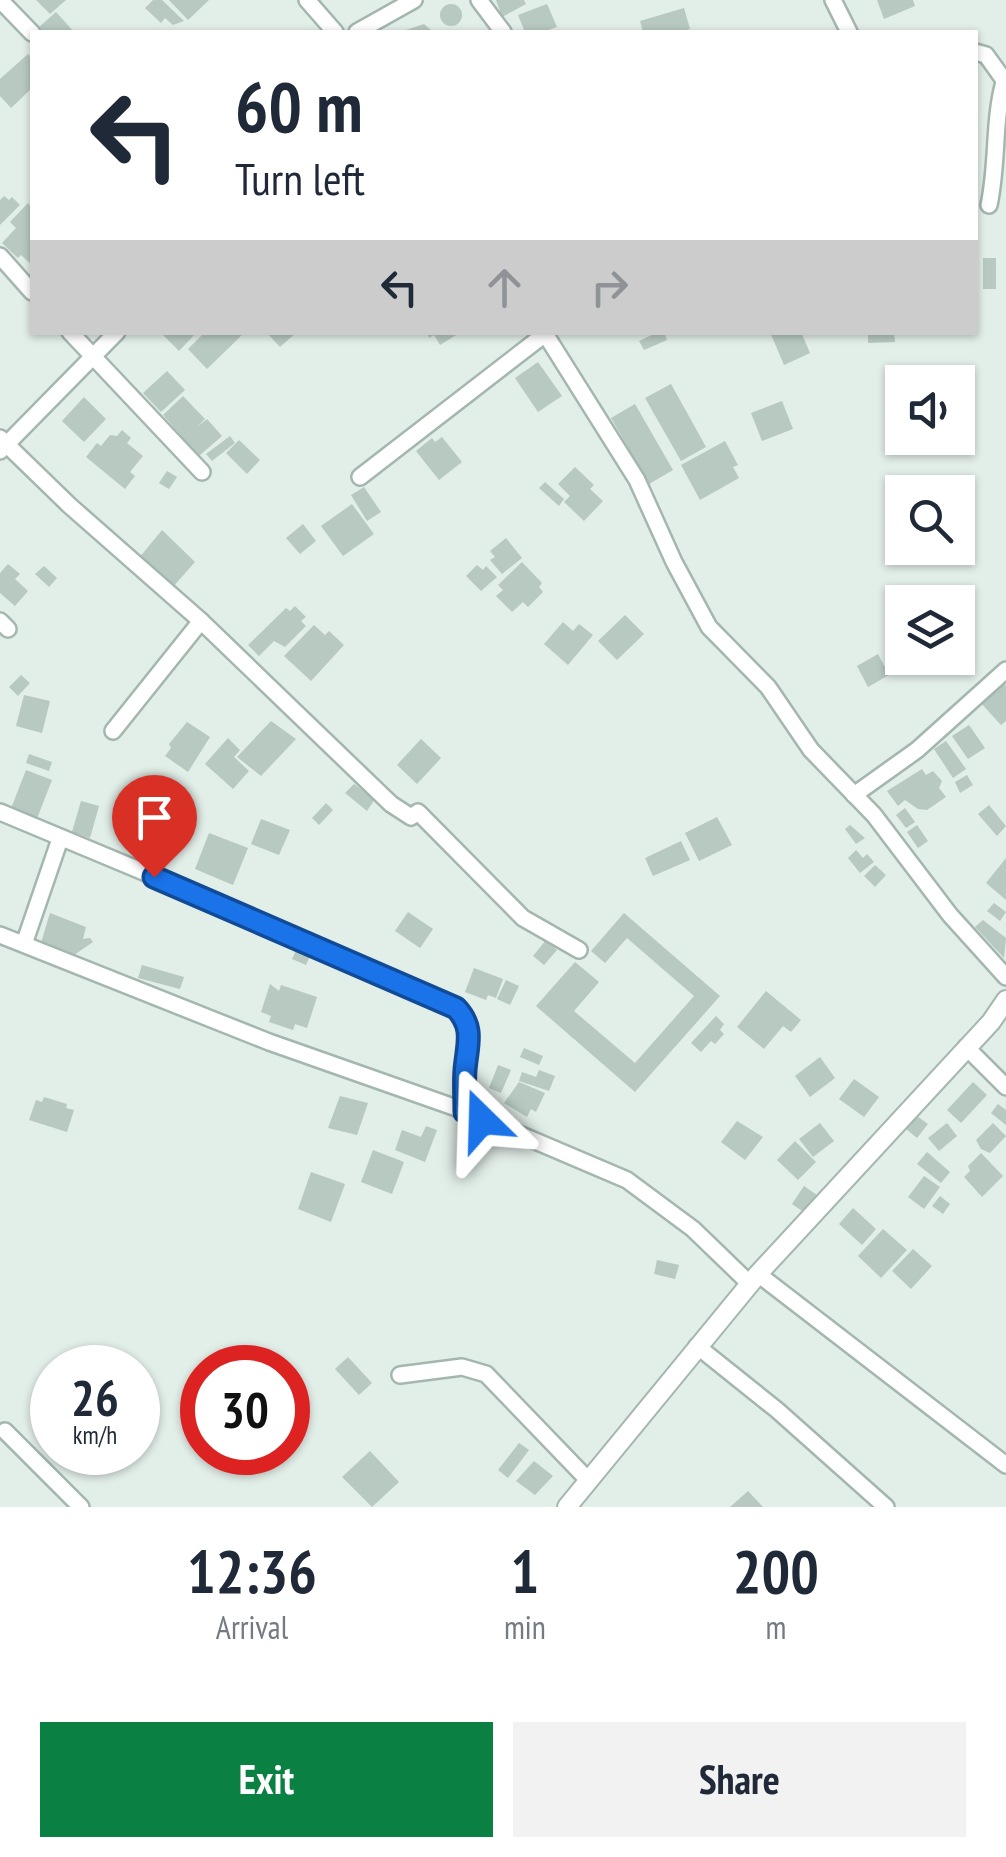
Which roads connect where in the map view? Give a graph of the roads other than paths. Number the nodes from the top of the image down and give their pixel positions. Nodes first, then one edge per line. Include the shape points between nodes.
1 (0, 0) edge
2 (307, 0) edge
3 (414, 0) edge
4 (478, 0) edge
5 (833, 0) edge
6 (30, 30) edge
7 (333, 30) edge
8 (361, 30) edge
9 (501, 30) edge
10 (848, 30) edge
11 (978, 53) edge
12 (1005, 83) edge
13 (990, 205) dead end
14 (0, 256) edge
15 (30, 290) edge
16 (73, 335) edge
17 (114, 335) edge
18 (541, 335) edge
19 (545, 335) edge
20 (92, 356) junction
21 (2, 444) edge
22 (202, 472) dead end
23 (360, 477) dead end
24 (201, 621) junction
25 (1006, 670) edge
26 (113, 731) dead end
27 (854, 795) junction
28 (0, 812) edge
29 (60, 839) junction
30 (0, 935) edge
31 (24, 944) junction
32 (579, 950) dead end
33 (1006, 976) edge
34 (1006, 1000) edge
35 (966, 1047) junction
36 (1006, 1086) edge
37 (465, 1112) junction
38 (754, 1279) junction
39 (697, 1346) junction
40 (400, 1375) dead end
41 (5, 1432) dead end
42 (1006, 1464) edge
43 (588, 1480) junction
44 (81, 1507) edge
45 (566, 1507) edge
46 (886, 1507) edge

1 - 6 street
2 - 7 street
3 - 8 street
4 - 9 street
5 - 10 street
11 - 12 street
12 - 13 street via 997,106
14 - 15 street
16 - 20 street
17 - 20 street
18 - 23 street
19 - 27 street via 636,480 709,627 768,687 811,750
20 - 21 street
20 - 22 street
21 - 24 street
24 - 26 street
24 - 32 street via 391,804 410,817 418,812 522,918
25 - 27 street
27 - 33 street
28 - 29 street
29 - 31 street
29 - 37 street via 456,1008 470,1035
30 - 31 street
31 - 37 street
34 - 35 street
35 - 36 street
35 - 38 street
37 - 38 street via 627,1180
38 - 39 street
38 - 42 street
39 - 43 street
39 - 46 street
40 - 43 street via 462,1367 486,1374
41 - 44 street
43 - 45 street

